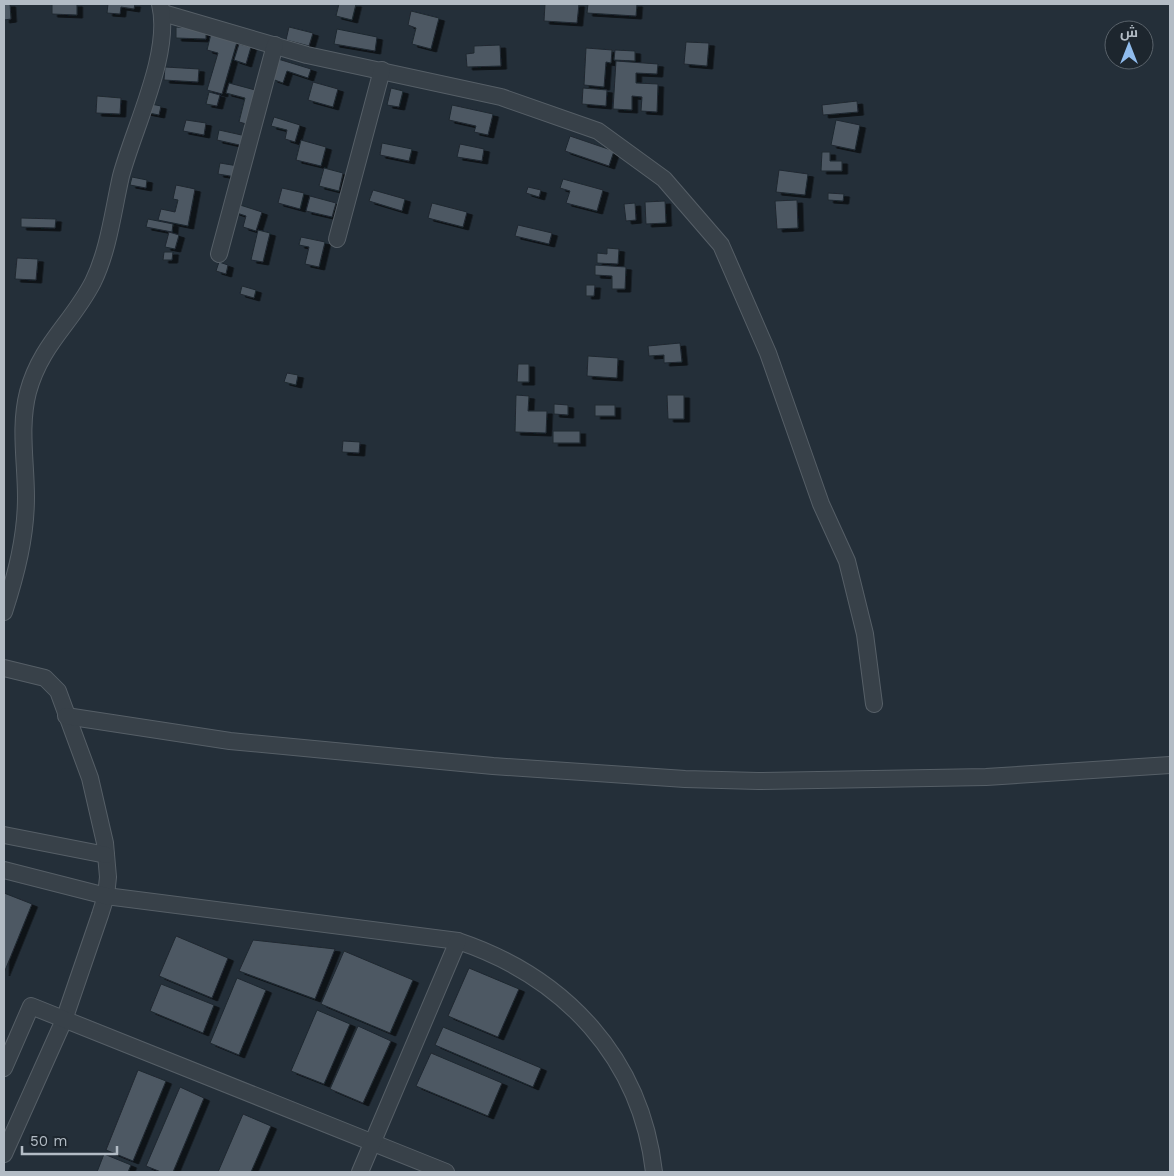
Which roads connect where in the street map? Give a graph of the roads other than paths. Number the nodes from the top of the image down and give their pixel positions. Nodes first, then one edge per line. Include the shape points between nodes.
1 (162, 8) edge
2 (275, 45) junction
3 (382, 70) junction
4 (337, 239) dead end
5 (219, 254) dead end
6 (4, 612) edge
7 (4, 668) edge
8 (874, 704) dead end
9 (66, 716) junction
10 (1170, 765) edge
11 (4, 835) edge
12 (106, 855) junction
13 (4, 870) edge
14 (106, 896) junction
15 (458, 941) junction
16 (64, 1020) junction
17 (4, 1068) edge
18 (371, 1142) junction
19 (4, 1154) edge
20 (360, 1172) edge
21 (446, 1172) edge
22 (654, 1172) edge

1 - 2 street
1 - 6 street via 161,41 155,69 122,174 94,280 42,356 28,393 23,432 25,524 17,571
2 - 3 street
2 - 5 street
3 - 4 street
3 - 8 street via 501,97 598,131 664,178 721,245 768,353 821,504 848,561 865,634
7 - 9 street via 46,678 60,696
9 - 10 street via 230,741 493,766 685,779 986,777
9 - 12 street via 90,778
11 - 12 street
12 - 14 street
13 - 14 street
14 - 15 street
14 - 16 street
15 - 18 street
15 - 22 street via 485,950 536,977 565,1000 598,1034 614,1058 639,1109 648,1136
16 - 17 street via 32,1006
16 - 18 street
16 - 19 street
18 - 20 street
18 - 21 street

